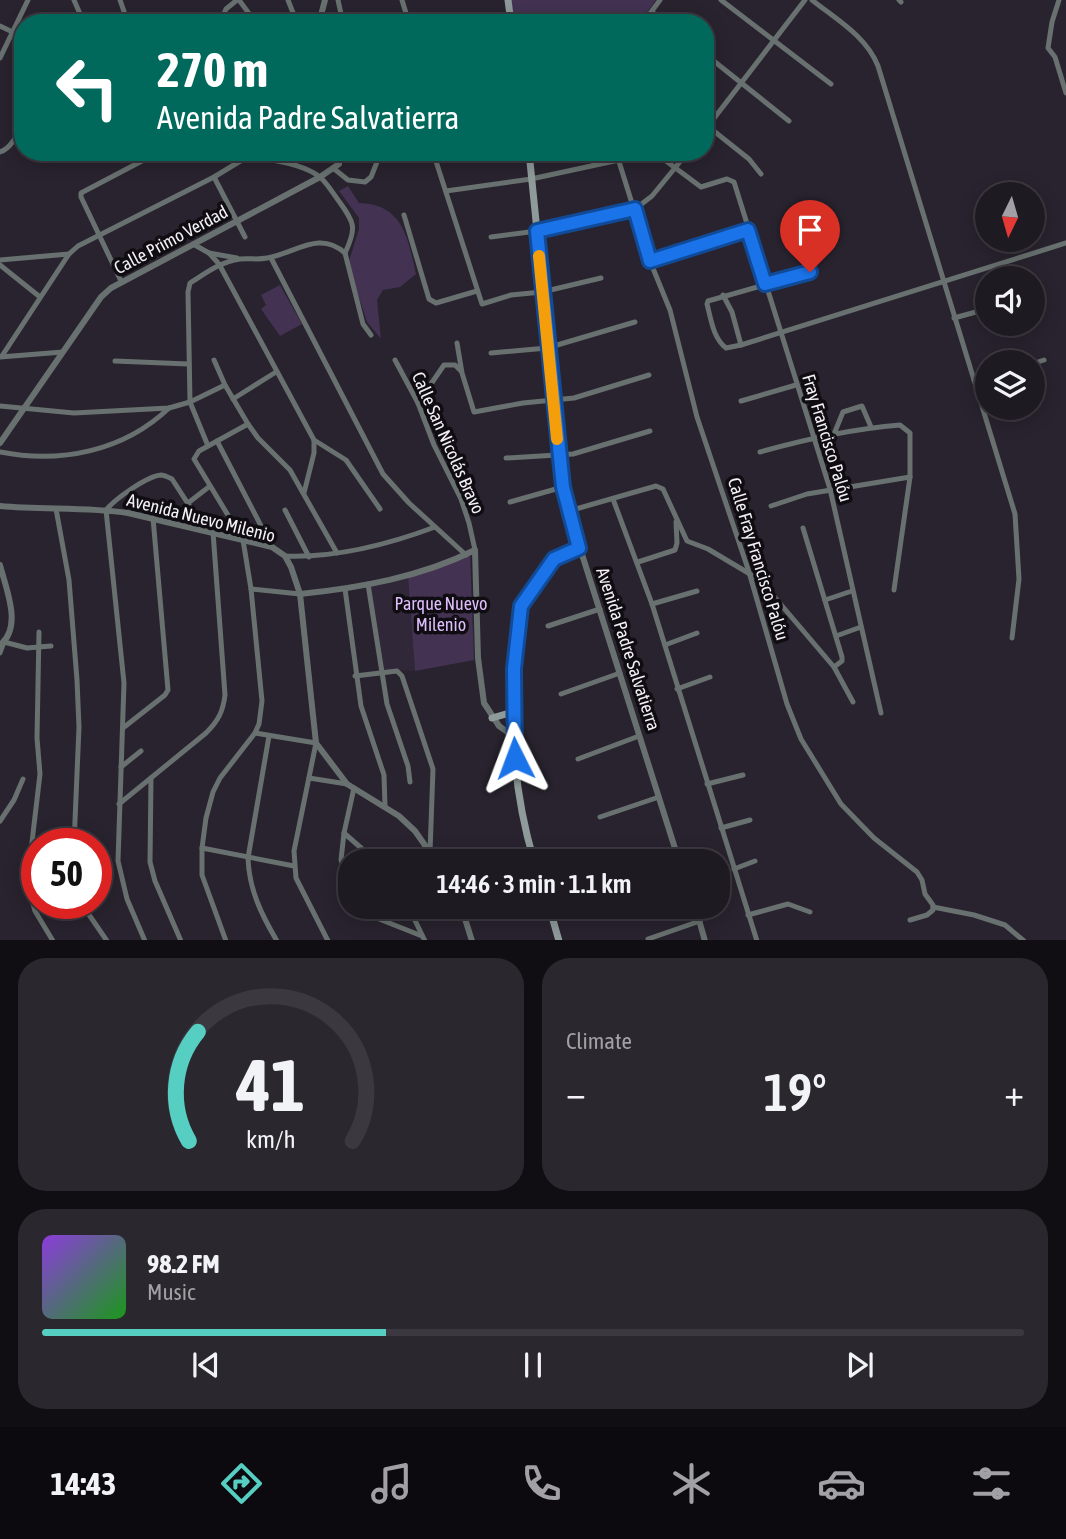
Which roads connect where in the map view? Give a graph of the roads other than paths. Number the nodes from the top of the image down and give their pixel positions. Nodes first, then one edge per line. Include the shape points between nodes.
1 (238, 0) edge
2 (660, 0) edge
3 (721, 0) edge
4 (805, 0) edge
5 (812, 0) edge
6 (1059, 0) edge
7 (652, 12) joint
8 (222, 14) edge
9 (249, 14) edge
10 (655, 14) edge
11 (0, 26) edge
12 (13, 32) joint
13 (774, 41) junction
14 (0, 58) edge
15 (714, 61) edge
16 (742, 83) junction
17 (831, 84) dead end
18 (1066, 93) edge
19 (714, 117) edge
20 (789, 121) dead end
21 (714, 133) edge
22 (14, 137) edge
23 (0, 152) edge
24 (141, 161) edge
25 (240, 161) edge
26 (267, 161) edge
27 (337, 161) edge
28 (377, 161) edge
29 (436, 161) edge
30 (530, 161) edge
31 (614, 161) edge
32 (619, 161) edge
33 (666, 161) edge
34 (682, 161) edge
35 (336, 167) junction
36 (676, 169) junction
37 (761, 174) dead end
38 (214, 177) junction
39 (320, 177) junction
40 (531, 179) junction
41 (446, 191) junction
42 (635, 209) junction
43 (404, 215) dead end
44 (238, 220) junction
45 (748, 230) junction
46 (537, 231) junction
47 (99, 235) junction
48 (245, 237) dead end
49 (491, 237) dead end
50 (1066, 243) edge
51 (192, 244) junction
52 (209, 253) junction
53 (345, 253) junction
54 (69, 254) junction
55 (271, 258) junction
56 (240, 259) junction
57 (650, 261) junction
58 (0, 262) edge
59 (219, 264) junction
60 (810, 272) dead end
61 (601, 278) dead end
62 (121, 281) junction
63 (943, 281) junction
64 (765, 284) junction
65 (477, 291) junction
66 (542, 292) junction
67 (723, 295) junction
68 (40, 297) junction
69 (975, 312) edge
70 (954, 318) junction
71 (635, 322) dead end
72 (779, 332) junction
73 (371, 335) dead end
74 (457, 343) dead end
75 (741, 345) junction
76 (547, 348) junction
77 (64, 352) junction
78 (491, 353) dead end
79 (1, 356) edge
80 (214, 360) dead end
81 (395, 360) dead end
82 (115, 361) dead end
83 (188, 364) junction
84 (276, 372) junction
85 (462, 373) junction
86 (649, 375) dead end
87 (974, 380) joint
88 (225, 385) junction
89 (796, 385) junction
90 (233, 399) junction
91 (554, 401) junction
92 (741, 401) dead end
93 (190, 402) junction
94 (418, 403) junction
95 (0, 406) edge
96 (23, 408) junction
97 (169, 408) junction
98 (248, 424) junction
99 (871, 428) junction
100 (650, 431) dead end
101 (834, 434) junction
102 (812, 437) junction
103 (314, 440) junction
104 (217, 441) junction
105 (0, 443) edge
106 (208, 446) junction
107 (0, 452) edge
108 (760, 452) dead end
109 (559, 454) junction
110 (506, 458) dead end
111 (910, 477) junction
112 (210, 486) junction
113 (563, 487) junction
114 (830, 489) junction
115 (304, 493) junction
116 (613, 499) junction
117 (510, 502) dead end
118 (188, 503) junction
119 (0, 506) edge
120 (771, 506) dead end
121 (56, 509) junction
122 (380, 509) dead end
123 (106, 510) junction
124 (285, 510) dead end
125 (569, 512) junction
126 (153, 518) junction
127 (676, 519) junction
128 (435, 527) junction
129 (803, 528) dead end
130 (205, 530) junction
131 (213, 532) junction
132 (243, 540) junction
133 (272, 547) junction
134 (579, 548) junction
135 (475, 550) junction
136 (337, 554) junction
137 (466, 555) junction
138 (285, 556) junction
139 (309, 557) junction
140 (638, 562) junction
141 (0, 565) edge
142 (749, 572) junction
143 (368, 584) junction
144 (251, 589) junction
145 (345, 589) junction
146 (894, 590) dead end
147 (697, 591) dead end
148 (852, 591) junction
149 (300, 594) junction
150 (825, 600) junction
151 (652, 604) junction
152 (600, 610) junction
153 (548, 626) dead end
154 (861, 627) junction
155 (39, 632) dead end
156 (697, 633) dead end
157 (836, 636) junction
158 (1012, 638) dead end
159 (2, 644) edge
160 (665, 645) junction
161 (51, 646) dead end
162 (38, 649) junction
163 (0, 653) edge
164 (834, 667) junction
165 (380, 673) junction
166 (620, 673) junction
167 (355, 676) junction
168 (710, 677) dead end
169 (677, 689) junction
170 (561, 694) dead end
171 (853, 702) dead end
172 (513, 712) junction
173 (881, 713) dead end
174 (492, 718) junction
175 (123, 727) junction
176 (255, 733) junction
177 (269, 736) junction
178 (513, 736) junction
179 (639, 736) junction
180 (316, 743) junction
181 (141, 751) dead end
182 (578, 759) dead end
183 (121, 767) junction
184 (743, 775) dead end
185 (151, 778) junction
186 (309, 778) junction
187 (23, 779) dead end
188 (410, 782) dead end
189 (707, 784) junction
190 (350, 786) junction
191 (659, 797) junction
192 (119, 804) junction
193 (385, 806) junction
194 (600, 817) dead end
195 (750, 820) dead end
196 (0, 821) edge
197 (75, 828) edge
198 (721, 828) junction
199 (344, 833) junction
200 (202, 848) junction
201 (342, 849) edge
202 (362, 849) edge
203 (428, 849) edge
204 (430, 849) edge
205 (531, 849) edge
206 (676, 849) edge
207 (248, 858) junction
208 (755, 861) dead end
209 (294, 866) junction
210 (734, 869) junction
211 (933, 907) junction
212 (810, 912) dead end
213 (748, 915) junction
214 (92, 919) edge
215 (379, 919) edge
216 (414, 919) edge
217 (465, 919) edge
218 (553, 919) edge
219 (909, 920) dead end
220 (700, 921) joint
221 (424, 938) edge
222 (648, 939) edge
223 (53, 940) edge
224 (107, 940) edge
225 (145, 940) edge
226 (181, 940) edge
227 (226, 940) edge
228 (276, 940) edge
229 (328, 940) edge
230 (472, 940) edge
231 (559, 940) edge
232 (705, 940) edge
233 (757, 940) edge
234 (1024, 940) edge

1 - 8 street
1 - 9 street
2 - 7 street
3 - 13 street
4 - 13 street
5 - 63 street via 872,51
6 - 18 street via 1048,48
7 - 10 street
11 - 12 street
12 - 14 street
13 - 16 street
13 - 17 street
15 - 16 street
16 - 19 street
16 - 20 street
21 - 37 street
22 - 23 street
24 - 47 street via 81,193
25 - 38 street
26 - 39 street
27 - 35 street
28 - 35 street via 365,182 348,180
29 - 41 street
30 - 40 main road, Avenida Padre Salvatierra
31 - 40 street
32 - 42 street, Calle Fray Francisco Palóu
33 - 36 street
34 - 36 street
35 - 39 street, Calle Primo Verdad
36 - 42 street
36 - 45 street, Fray Francisco Palóu via 696,185 706,187 727,179 734,182
38 - 44 street
38 - 47 street
39 - 44 street, Calle Primo Verdad
39 - 53 street via 354,228
40 - 41 street
40 - 46 main road, Avenida Padre Salvatierra
41 - 65 street
42 - 46 street
42 - 57 street, Calle Fray Francisco Palóu
43 - 65 street via 429,299 436,303
44 - 48 street
44 - 51 street, Calle Primo Verdad
45 - 57 street
45 - 64 street, Fray Francisco Palóu
46 - 49 street
46 - 66 main road, Avenida Padre Salvatierra
47 - 54 street
47 - 62 street
50 - 63 street
51 - 52 street
51 - 62 street, Calle Primo Verdad
52 - 56 street
52 - 59 street
53 - 55 street via 325,242
53 - 73 street via 363,324
54 - 58 street
54 - 68 street
55 - 56 street
55 - 128 street via 383,474
56 - 59 street
57 - 142 street, Calle Fray Francisco Palóu via 670,310 697,417
58 - 68 street
59 - 83 street via 188,288
59 - 84 street
60 - 64 street
61 - 66 street
62 - 77 street, Calle Primo Verdad via 101,297
63 - 70 street
63 - 72 street
64 - 67 street
64 - 72 street, Fray Francisco Palóu
65 - 66 street via 485,304
66 - 76 main road, Avenida Padre Salvatierra
67 - 75 street
67 - 75 street via 707,304 715,334 726,348
68 - 79 street
69 - 70 street
70 - 87 street
71 - 76 street
72 - 75 street
72 - 89 street, Fray Francisco Palóu
74 - 85 street
76 - 78 street
76 - 91 main road, Avenida Padre Salvatierra
77 - 79 street
77 - 96 street, Calle Primo Verdad
80 - 88 street
81 - 94 street, Calle San Nicolás Bravo
82 - 83 street
83 - 93 street
84 - 90 street
84 - 103 street
85 - 91 street via 474,412
85 - 94 street via 455,365 444,365
86 - 91 street
87 - 158 street via 1015,514 1019,579
88 - 90 street
88 - 93 street
89 - 92 street
89 - 102 street, Fray Francisco Palóu
90 - 98 street
91 - 109 main road, Avenida Padre Salvatierra
93 - 97 street
93 - 106 street
94 - 135 street, Calle San Nicolás Bravo via 461,499
95 - 96 street
96 - 97 street via 74,413
96 - 105 street, Calle Primo Verdad
97 - 107 street via 127,438 81,454
98 - 104 street
98 - 115 street via 290,470
99 - 101 street
99 - 101 street via 862,406 843,412
99 - 111 street via 900,425 910,433
100 - 109 street
101 - 102 street
102 - 108 street
102 - 114 street, Fray Francisco Palóu
103 - 115 street
103 - 122 street via 346,460
104 - 106 street
104 - 133 street
106 - 112 street via 194,459
109 - 110 street
109 - 113 main road, Avenida Padre Salvatierra
111 - 114 street
111 - 146 street
112 - 118 street
112 - 132 street
113 - 117 street
113 - 125 main road, Avenida Padre Salvatierra
114 - 120 street
114 - 148 street, Fray Francisco Palóu
115 - 136 street
116 - 125 street
116 - 127 street via 660,487
116 - 140 street
118 - 123 street via 172,479 158,476 116,499
118 - 130 street
119 - 121 street, Avenida Nuevo Milenio
121 - 123 street, Avenida Nuevo Milenio
121 - 197 street via 69,580 79,727
123 - 126 street, Avenida Nuevo Milenio
123 - 175 street via 124,683
124 - 139 street
125 - 134 main road, Avenida Padre Salvatierra
126 - 130 street, Avenida Nuevo Milenio
126 - 175 street via 167,690
127 - 140 street via 675,550
127 - 142 street via 687,541
128 - 136 street
128 - 137 street
129 - 150 street
130 - 131 street, Avenida Nuevo Milenio
131 - 132 street, Avenida Nuevo Milenio
131 - 185 street via 223,708 206,733
132 - 133 street, Avenida Nuevo Milenio
132 - 144 street
133 - 138 street, Avenida Nuevo Milenio
134 - 152 street, Avenida Padre Salvatierra
134 - 172 main road via 554,559 521,606
135 - 137 street
135 - 174 street, Calle San Nicolás Bravo via 478,658 484,703
136 - 139 street
137 - 143 street via 442,566
138 - 139 street
138 - 149 street, Avenida Nuevo Milenio
140 - 151 street
141 - 159 street via 12,624
142 - 164 street
142 - 211 street, Calle Fray Francisco Palóu via 801,739 841,804 917,872
143 - 145 street
143 - 165 street
144 - 149 street
144 - 176 street via 262,701
145 - 149 street
145 - 167 street
147 - 151 street
148 - 150 street
148 - 154 street, Fray Francisco Palóu
149 - 180 street, Avenida Nuevo Milenio
150 - 157 street
151 - 160 street
152 - 153 street
152 - 166 street, Avenida Padre Salvatierra
154 - 157 street
154 - 173 street, Fray Francisco Palóu
155 - 162 street
156 - 160 street
157 - 164 street via 842,662
159 - 162 street
159 - 163 street
160 - 169 street
161 - 162 street
162 - 223 street via 40,774 33,833 33,906
164 - 171 street
165 - 167 street
165 - 188 street
165 - 204 street via 397,671 402,676 430,759
166 - 170 street
166 - 179 street, Avenida Padre Salvatierra
167 - 193 street via 384,775
168 - 169 street
169 - 189 street
172 - 174 main road
172 - 178 main road
174 - 178 street
175 - 183 street
176 - 177 street
176 - 200 street via 213,792
177 - 180 street
177 - 207 street
178 - 205 main road via 519,800
179 - 182 street
179 - 191 street, Avenida Padre Salvatierra
180 - 186 street
180 - 190 street
181 - 183 street
183 - 192 street
184 - 189 street
185 - 192 street
185 - 226 street via 150,862
186 - 190 street
186 - 209 street
187 - 196 street
189 - 198 street
190 - 193 street
190 - 199 street
191 - 194 street
191 - 206 street, Avenida Padre Salvatierra
192 - 225 street via 122,883
193 - 203 street via 415,831
195 - 198 street
198 - 210 street
199 - 201 street
199 - 202 street
200 - 207 street
200 - 227 street via 202,875
207 - 209 street
207 - 228 street via 254,895
208 - 210 street
209 - 229 street
210 - 213 street
211 - 219 street via 927,915
211 - 234 street via 1005,925
212 - 213 street via 788,904
213 - 233 street
214 - 224 street
215 - 221 street
216 - 221 street
217 - 230 street
218 - 231 main road
220 - 222 street
220 - 232 street

